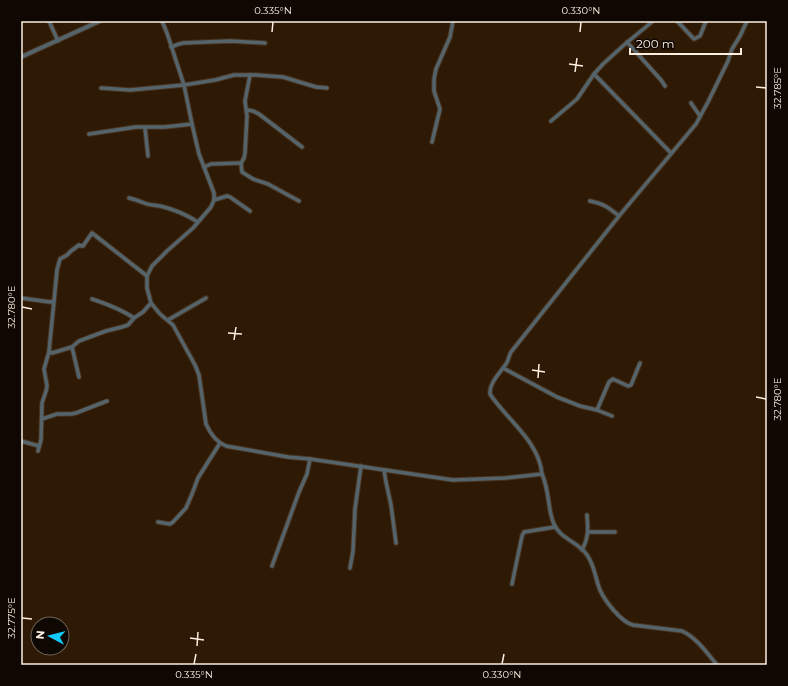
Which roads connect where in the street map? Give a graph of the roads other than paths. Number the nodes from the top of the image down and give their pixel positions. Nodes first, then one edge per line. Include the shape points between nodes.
1 (49, 21) edge
2 (100, 21) edge
3 (162, 21) edge
4 (453, 21) edge
5 (652, 21) edge
6 (677, 21) edge
7 (706, 21) edge
8 (747, 21) edge
9 (58, 40) junction
10 (627, 42) junction
11 (264, 43) dead end
12 (172, 48) junction
13 (21, 58) edge
14 (594, 74) junction
15 (250, 75) junction
16 (184, 85) junction
17 (665, 86) dead end
18 (101, 88) dead end
19 (327, 88) dead end
20 (691, 103) dead end
21 (246, 110) junction
22 (700, 116) junction
23 (551, 122) dead end
24 (192, 124) junction
25 (145, 128) junction
26 (89, 134) dead end
27 (432, 142) dead end
28 (302, 147) dead end
29 (671, 153) junction
30 (148, 156) dead end
31 (241, 163) junction
32 (204, 167) junction
33 (129, 198) dead end
34 (214, 200) junction
35 (299, 201) dead end
36 (590, 201) dead end
37 (250, 211) dead end
38 (619, 216) junction
39 (198, 222) junction
40 (147, 276) junction
41 (21, 298) edge
42 (206, 298) dead end
43 (92, 299) dead end
44 (54, 301) junction
45 (151, 303) junction
46 (134, 318) junction
47 (168, 320) junction
48 (72, 347) junction
49 (49, 352) junction
50 (640, 363) dead end
51 (503, 368) junction
52 (79, 377) dead end
53 (107, 400) dead end
54 (597, 410) junction
55 (612, 416) dead end
56 (42, 419) junction
57 (21, 441) edge
58 (220, 443) junction
59 (39, 446) junction
60 (38, 451) dead end
61 (310, 459) junction
62 (361, 466) junction
63 (384, 470) junction
64 (542, 474) junction
65 (587, 515) dead end
66 (158, 522) dead end
67 (555, 527) junction
68 (588, 532) junction
69 (616, 532) dead end
70 (396, 543) dead end
71 (582, 550) junction
72 (272, 566) dead end
73 (350, 568) dead end
74 (512, 584) dead end
75 (717, 665) edge

1 - 9 street
2 - 9 street
3 - 12 street
4 - 27 street via 450,37 434,79 434,91 440,109
5 - 10 street
6 - 7 street via 694,40 700,36
8 - 22 street
9 - 13 street
10 - 14 street
10 - 17 street
11 - 12 street via 217,41 183,43
12 - 16 street
14 - 23 street via 577,99
14 - 29 street
15 - 16 street via 234,75
15 - 19 street via 283,77
15 - 21 street via 245,101
16 - 18 street via 130,90
16 - 24 street
20 - 22 street
21 - 28 street via 259,114
21 - 31 street via 245,153
22 - 29 street
24 - 25 street
24 - 32 street
25 - 26 street
25 - 30 street
29 - 38 street
31 - 32 street via 211,164
31 - 35 street via 242,172
32 - 34 street via 214,193
33 - 39 street via 191,217
34 - 37 street via 227,196
34 - 39 street
36 - 38 street via 606,206
38 - 51 street via 511,352
39 - 40 street via 152,266
40 - 44 street via 92,233 83,246 79,245 60,259
40 - 45 street
41 - 44 street
42 - 47 street
43 - 46 street
44 - 49 street
45 - 46 street
45 - 47 street
46 - 48 street via 128,325 78,341
47 - 58 street via 173,324 195,365 199,375 206,424
48 - 49 street
48 - 52 street
49 - 56 street via 44,369 47,386 42,403
50 - 54 street via 631,385 613,379 609,382
51 - 54 street via 557,397
51 - 64 street via 491,385 490,394 529,441 540,460
53 - 56 street via 76,413 56,414
54 - 55 street
56 - 59 street
57 - 59 street
58 - 61 street
58 - 66 street via 198,478 186,508 170,524
59 - 60 street
61 - 62 street
61 - 72 street via 307,474
62 - 63 street
62 - 73 street
63 - 64 street via 453,480
63 - 70 street
64 - 67 street
65 - 68 street
67 - 71 street
67 - 74 street via 524,532
68 - 69 street
68 - 71 street
71 - 75 street via 595,571 601,591 612,608 628,624 682,631 694,638

